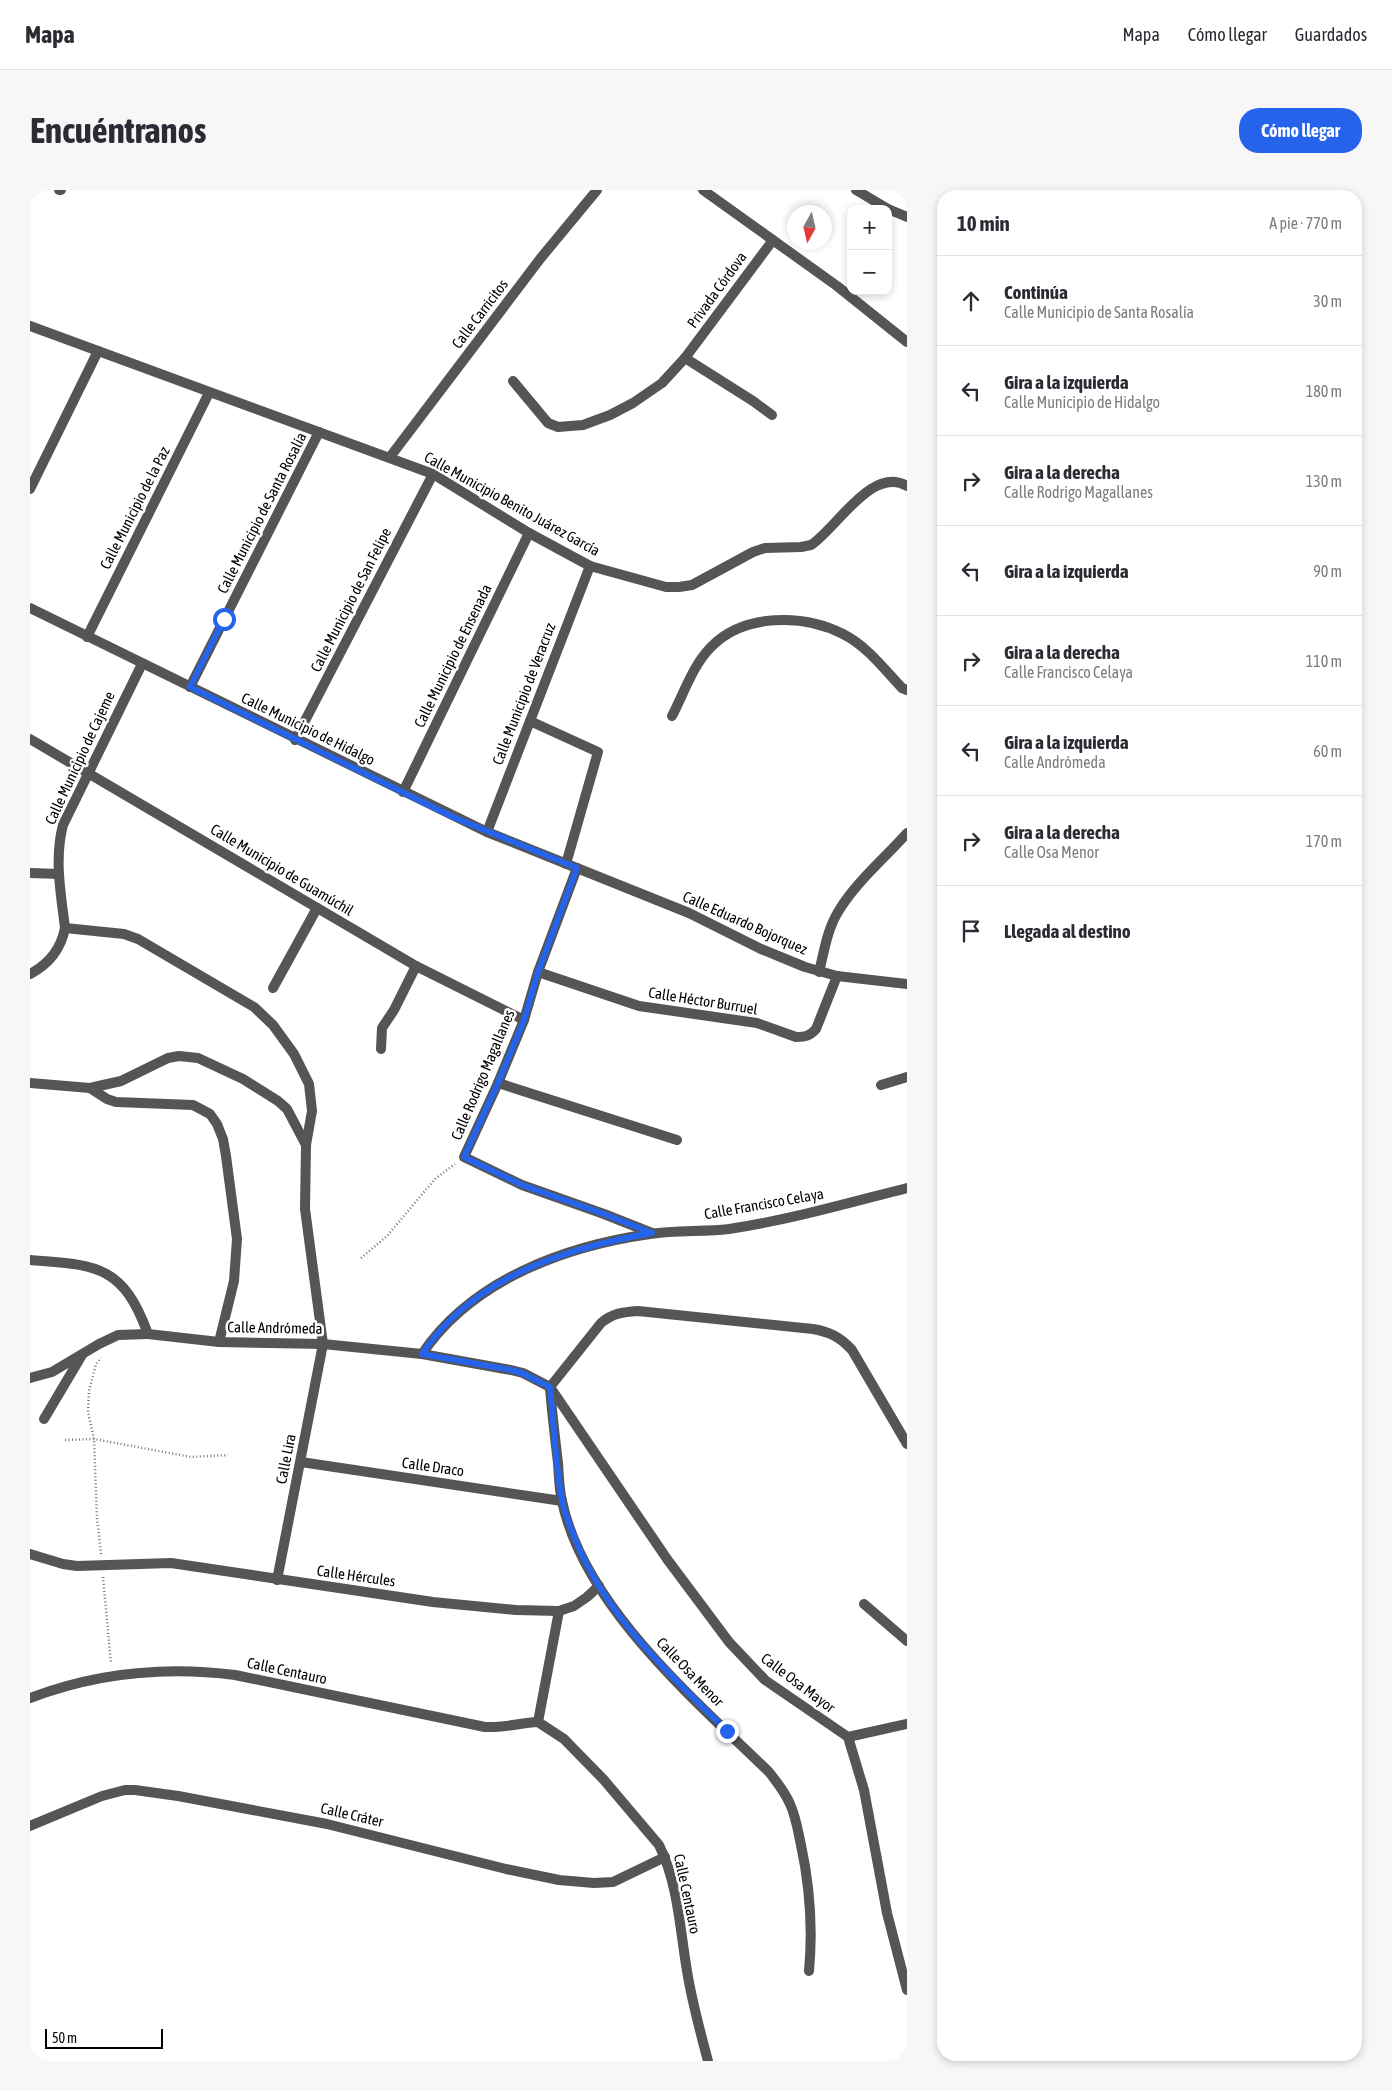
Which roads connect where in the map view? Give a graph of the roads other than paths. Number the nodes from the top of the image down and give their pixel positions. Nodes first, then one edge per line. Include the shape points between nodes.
1 (597, 190) edge
2 (703, 190) edge
3 (856, 190) edge
4 (881, 205) edge
5 (892, 211) edge
6 (907, 217) edge
7 (772, 240) junction
8 (30, 326) edge
9 (907, 342) edge
10 (98, 351) junction
11 (685, 358) junction
12 (513, 381) dead end
13 (209, 393) junction
14 (772, 415) dead end
15 (319, 432) junction
16 (390, 457) junction
17 (433, 474) junction
18 (907, 486) edge
19 (30, 489) edge
20 (529, 533) junction
21 (590, 566) junction
22 (30, 608) edge
23 (87, 637) junction
24 (142, 664) junction
25 (190, 687) junction
26 (907, 690) edge
27 (672, 716) dead end
28 (530, 721) junction
29 (30, 739) edge
30 (296, 740) junction
31 (89, 772) junction
32 (403, 792) junction
33 (487, 832) junction
34 (907, 833) edge
35 (566, 864) junction
36 (577, 868) junction
37 (30, 873) edge
38 (59, 874) junction
39 (317, 908) junction
40 (65, 928) junction
41 (416, 966) junction
42 (538, 972) junction
43 (819, 972) junction
44 (30, 974) edge
45 (837, 976) junction
46 (907, 984) edge
47 (273, 988) dead end
48 (524, 1020) junction
49 (381, 1049) dead end
50 (907, 1077) edge
51 (30, 1082) edge
52 (498, 1083) junction
53 (881, 1085) dead end
54 (90, 1088) junction
55 (677, 1140) dead end
56 (306, 1145) junction
57 (907, 1188) edge
58 (652, 1233) junction
59 (30, 1260) edge
60 (148, 1334) junction
61 (219, 1342) junction
62 (324, 1344) junction
63 (83, 1354) junction
64 (422, 1354) junction
65 (30, 1378) edge
66 (550, 1387) junction
67 (44, 1419) dead end
68 (907, 1444) edge
69 (300, 1462) junction
70 (562, 1501) junction
71 (30, 1554) edge
72 (277, 1580) junction
73 (599, 1586) junction
74 (864, 1604) dead end
75 (559, 1611) junction
76 (907, 1641) edge
77 (30, 1698) edge
78 (538, 1722) junction
79 (907, 1724) edge
80 (848, 1737) junction
81 (30, 1826) edge
82 (665, 1857) junction
83 (809, 1971) dead end
84 (907, 1990) edge
85 (708, 2061) edge

1 - 16 street, Calle Carricitos via 540,259
2 - 7 street
3 - 4 street
5 - 6 street
7 - 9 street
7 - 11 street, Privada Córdova
8 - 10 street, Calle Municipio Benito Juárez García
10 - 13 street, Calle Municipio Benito Juárez García
10 - 19 street
11 - 12 street, Privada Córdova via 662,383 633,403 610,415 570,427 548,423
11 - 14 street
13 - 15 street, Calle Municipio Benito Juárez García
13 - 23 street, Calle Municipio de la Paz
15 - 16 street, Calle Municipio Benito Juárez García
15 - 25 street, Calle Municipio de Santa Rosalía
16 - 17 street, Calle Municipio Benito Juárez García
17 - 20 street, Calle Municipio Benito Juárez García
17 - 30 street, Calle Municipio de San Felipe
18 - 21 street, Calle Municipio Benito Juárez García via 890,480 874,486 811,545 764,548 692,585 666,587
20 - 21 street, Calle Municipio Benito Juárez García
20 - 32 street, Calle Municipio de Ensenada
21 - 28 street, Calle Municipio de Veracruz
22 - 23 street, Calle Municipio de Hidalgo
23 - 24 street, Calle Municipio de Hidalgo
24 - 25 street, Calle Municipio de Hidalgo
24 - 31 street, Calle Municipio de Cajeme
25 - 30 street, Calle Municipio de Hidalgo
26 - 27 street via 863,647 843,634 819,625 774,620 749,624 712,646 700,660
28 - 33 street, Calle Municipio de Veracruz
28 - 35 street via 598,752
29 - 31 street, Calle Municipio de Guamúchil
30 - 32 street, Calle Municipio de Hidalgo
31 - 38 street, Calle Municipio de Cajeme via 59,840
31 - 39 street, Calle Municipio de Guamúchil
32 - 33 street, Calle Municipio de Hidalgo
33 - 35 street, Calle Municipio de Hidalgo
34 - 43 street via 850,894 837,914
35 - 36 street, Calle Municipio de Hidalgo
36 - 42 street, Calle Rodrigo Magallanes
36 - 43 street, Calle Eduardo Bojorquez
37 - 38 street
38 - 40 street, Calle Municipio de Cajeme
39 - 41 street, Calle Municipio de Guamúchil
39 - 47 street
40 - 44 street via 53,956
40 - 56 street, Calle Lira via 124,934 138,939 254,1007 273,1025 294,1054 309,1084 312,1110
41 - 48 street, Calle Municipio de Guamúchil
41 - 49 street via 382,1028
42 - 45 street, Calle Héctor Burruel via 647,1008 757,1023 796,1037 807,1036 816,1028
42 - 48 street, Calle Rodrigo Magallanes
43 - 45 street, Calle Eduardo Bojorquez
45 - 46 street, Calle Eduardo Bojorquez
48 - 52 street, Calle Rodrigo Magallanes
50 - 53 street
51 - 54 street
52 - 55 street
52 - 58 street, Calle Rodrigo Magallanes via 464,1157 522,1185
54 - 56 street via 120,1081 168,1058 198,1058 243,1079 278,1101 287,1109
54 - 61 street via 116,1102 193,1105 210,1114 217,1124 226,1156 237,1239 234,1281
56 - 62 street, Calle Lira via 305,1209
57 - 58 street, Calle Francisco Celaya via 729,1229
58 - 64 street, Calle Francisco Celaya via 560,1254 527,1268 494,1286 464,1309 436,1334
59 - 60 street via 78,1264 113,1277 139,1309
60 - 61 street, Calle Andrómeda
60 - 63 street, Calle Andrómeda via 118,1335
61 - 62 street, Calle Andrómeda
62 - 64 street, Calle Andrómeda
62 - 69 street, Calle Lira
63 - 65 street, Calle Andrómeda via 52,1372
63 - 67 street
64 - 66 street, Calle Andrómeda via 511,1370
66 - 68 street via 601,1323 610,1315 623,1312 813,1329 830,1332 852,1350
66 - 70 street, Calle Osa Menor
66 - 80 street, Calle Osa Mayor via 667,1559 729,1642 765,1680
69 - 70 street, Calle Draco
69 - 72 street, Calle Lira
70 - 73 street, Calle Osa Menor via 583,1559
71 - 72 street, Calle Hércules via 77,1566 171,1563
72 - 75 street, Calle Hércules via 433,1602
73 - 75 street, Calle Hércules via 574,1606
73 - 83 street, Calle Osa Menor via 670,1675 769,1772 783,1790 795,1816 809,1886 812,1927
74 - 76 street
75 - 78 street
77 - 78 street, Calle Centauro via 112,1675 166,1670 205,1671 485,1727
78 - 82 street, Calle Centauro via 564,1738 604,1780 646,1827
79 - 80 street
80 - 84 street via 864,1790 887,1913
81 - 82 street, Calle Cráter via 102,1796 135,1790 327,1824 559,1880 594,1884 613,1882
82 - 85 street, Calle Centauro via 695,2015

